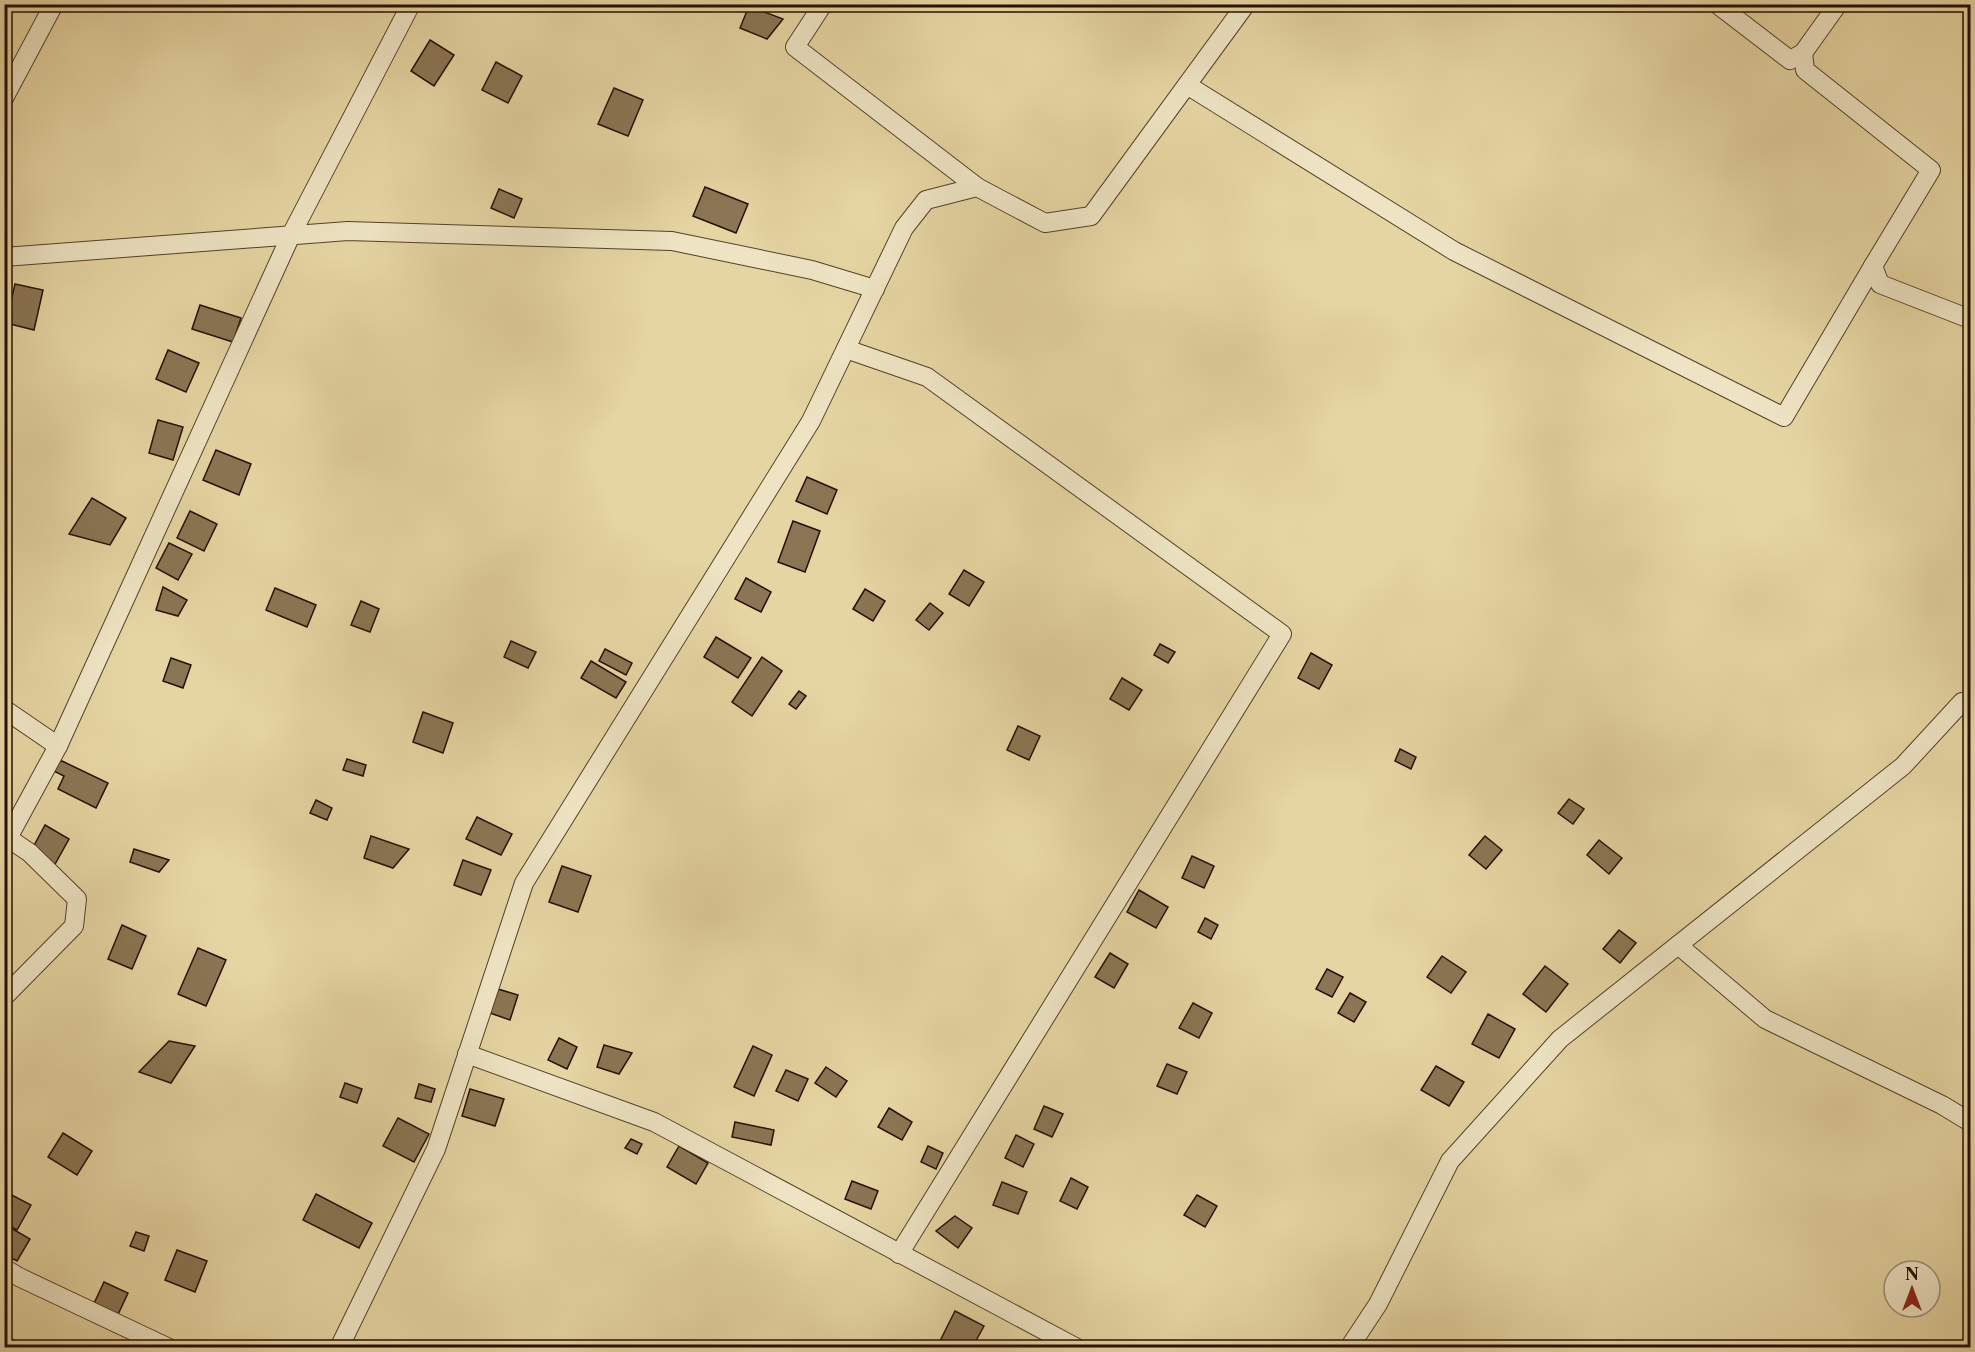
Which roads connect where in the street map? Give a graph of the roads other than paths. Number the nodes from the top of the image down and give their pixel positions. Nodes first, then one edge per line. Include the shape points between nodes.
1 (54, 4) edge
2 (411, 4) edge
3 (823, 4) edge
4 (1246, 4) edge
5 (1717, 4) edge
6 (1838, 4) edge
7 (1803, 53) junction
8 (1187, 85) junction
9 (4, 98) edge
10 (976, 187) junction
11 (291, 235) junction
12 (4, 256) edge
13 (1873, 267) junction
14 (875, 289) junction
15 (1971, 319) edge
16 (846, 349) junction
17 (1971, 704) edge
18 (4, 709) edge
19 (58, 746) junction
20 (1678, 945) junction
21 (4, 997) edge
22 (467, 1054) junction
23 (1971, 1122) edge
24 (899, 1254) junction
25 (4, 1268) edge
26 (169, 1347) edge
27 (339, 1347) edge
28 (1077, 1347) edge
29 (1349, 1347) edge

1 - 9 street
2 - 11 street
3 - 10 street via 795,47
4 - 8 street
5 - 7 street via 1790,60
6 - 7 street
7 - 13 street via 1805,70 1931,170
8 - 10 street via 1091,216 1045,223
8 - 13 street via 1454,251 1784,417
10 - 14 street via 926,200 904,228
11 - 12 street
11 - 14 street via 348,231 672,241 812,270
11 - 19 street
13 - 15 street via 1880,284
14 - 16 street
16 - 22 street via 811,421 524,883
16 - 24 street via 927,376 1282,634
17 - 20 street via 1962,702 1903,766
18 - 19 street
19 - 21 street via 8,838 30,853 77,899 74,926
20 - 23 street via 1765,1019
20 - 29 street via 1560,1039 1450,1161 1378,1304
22 - 24 street via 654,1122
22 - 27 street via 436,1149
24 - 28 street
25 - 26 street

